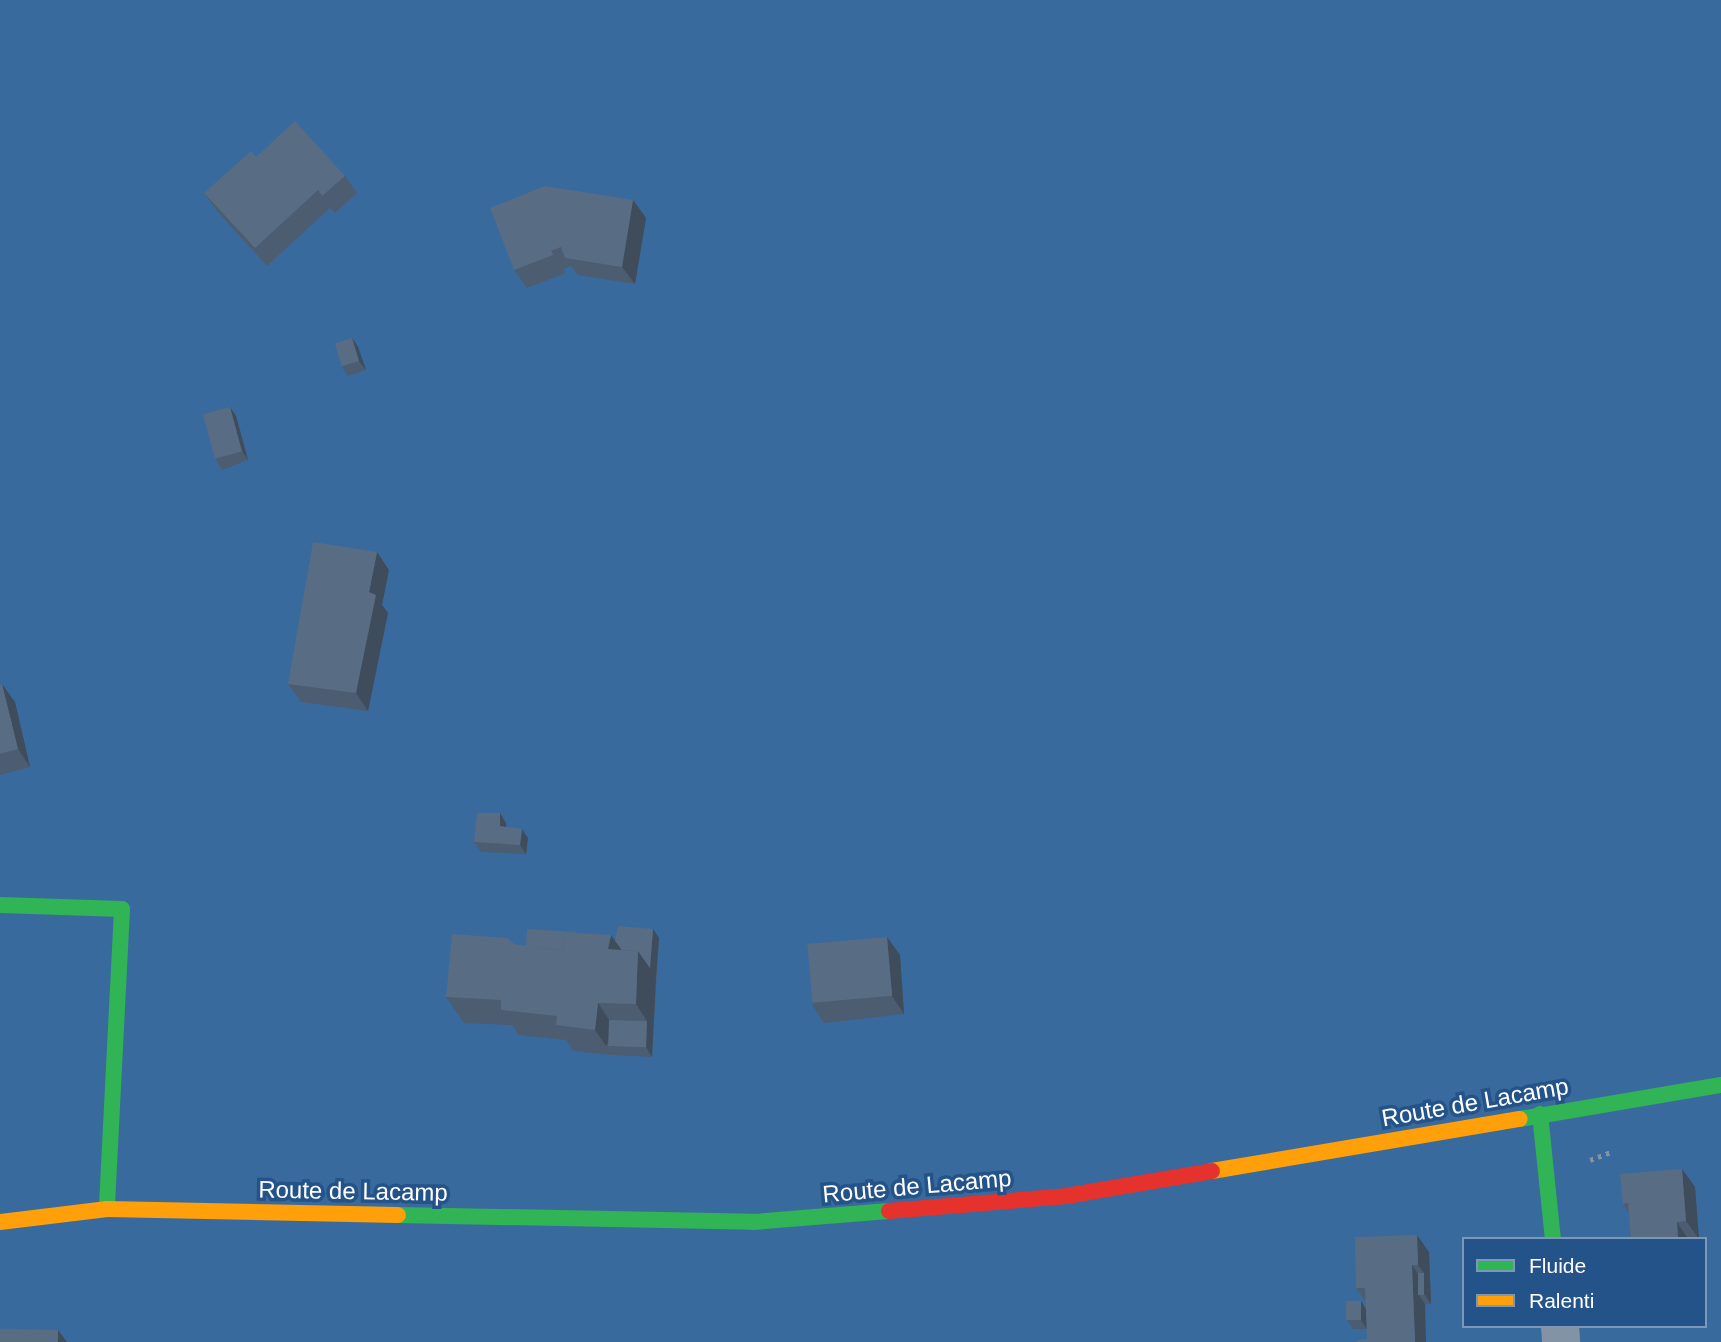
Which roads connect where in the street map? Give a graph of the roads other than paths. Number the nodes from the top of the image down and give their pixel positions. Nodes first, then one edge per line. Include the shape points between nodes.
1 (0, 905) edge
2 (1721, 1085) edge
3 (1540, 1114) junction
4 (107, 1209) junction
5 (0, 1222) edge
6 (1553, 1237) edge

1 - 4 street via 122,909
2 - 3 street, Route de Lacamp
3 - 4 street, Route de Lacamp via 1066,1196 754,1222
3 - 6 street
4 - 5 street, Route de Lacamp

